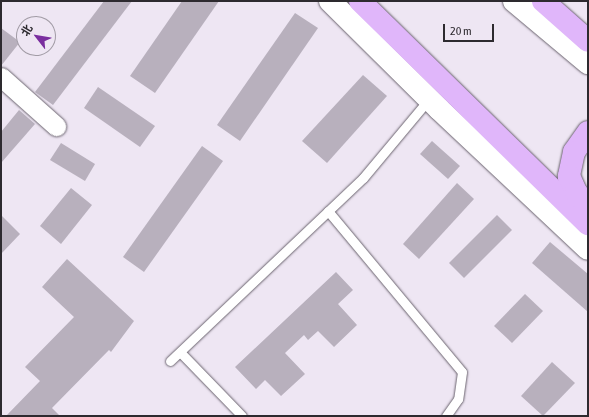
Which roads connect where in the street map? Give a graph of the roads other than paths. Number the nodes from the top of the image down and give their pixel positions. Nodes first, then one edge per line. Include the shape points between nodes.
1 (330, 1) edge
2 (360, 1) edge
3 (514, 1) edge
4 (543, 1) edge
5 (588, 41) edge
6 (588, 63) edge
7 (1, 77) edge
8 (429, 100) junction
9 (56, 126) dead end
10 (588, 132) edge
11 (588, 206) edge
12 (328, 211) junction
13 (588, 224) edge
14 (588, 249) edge
15 (180, 352) junction
16 (170, 362) dead end
17 (242, 416) edge
18 (446, 416) edge

1 - 8 street
2 - 13 highway
3 - 6 street
4 - 5 highway
7 - 9 street
8 - 12 lane via 363,178
8 - 14 street
10 - 11 highway via 574,152 568,176 576,192
12 - 15 lane
12 - 18 lane via 462,372 458,399
15 - 16 lane
15 - 17 lane

